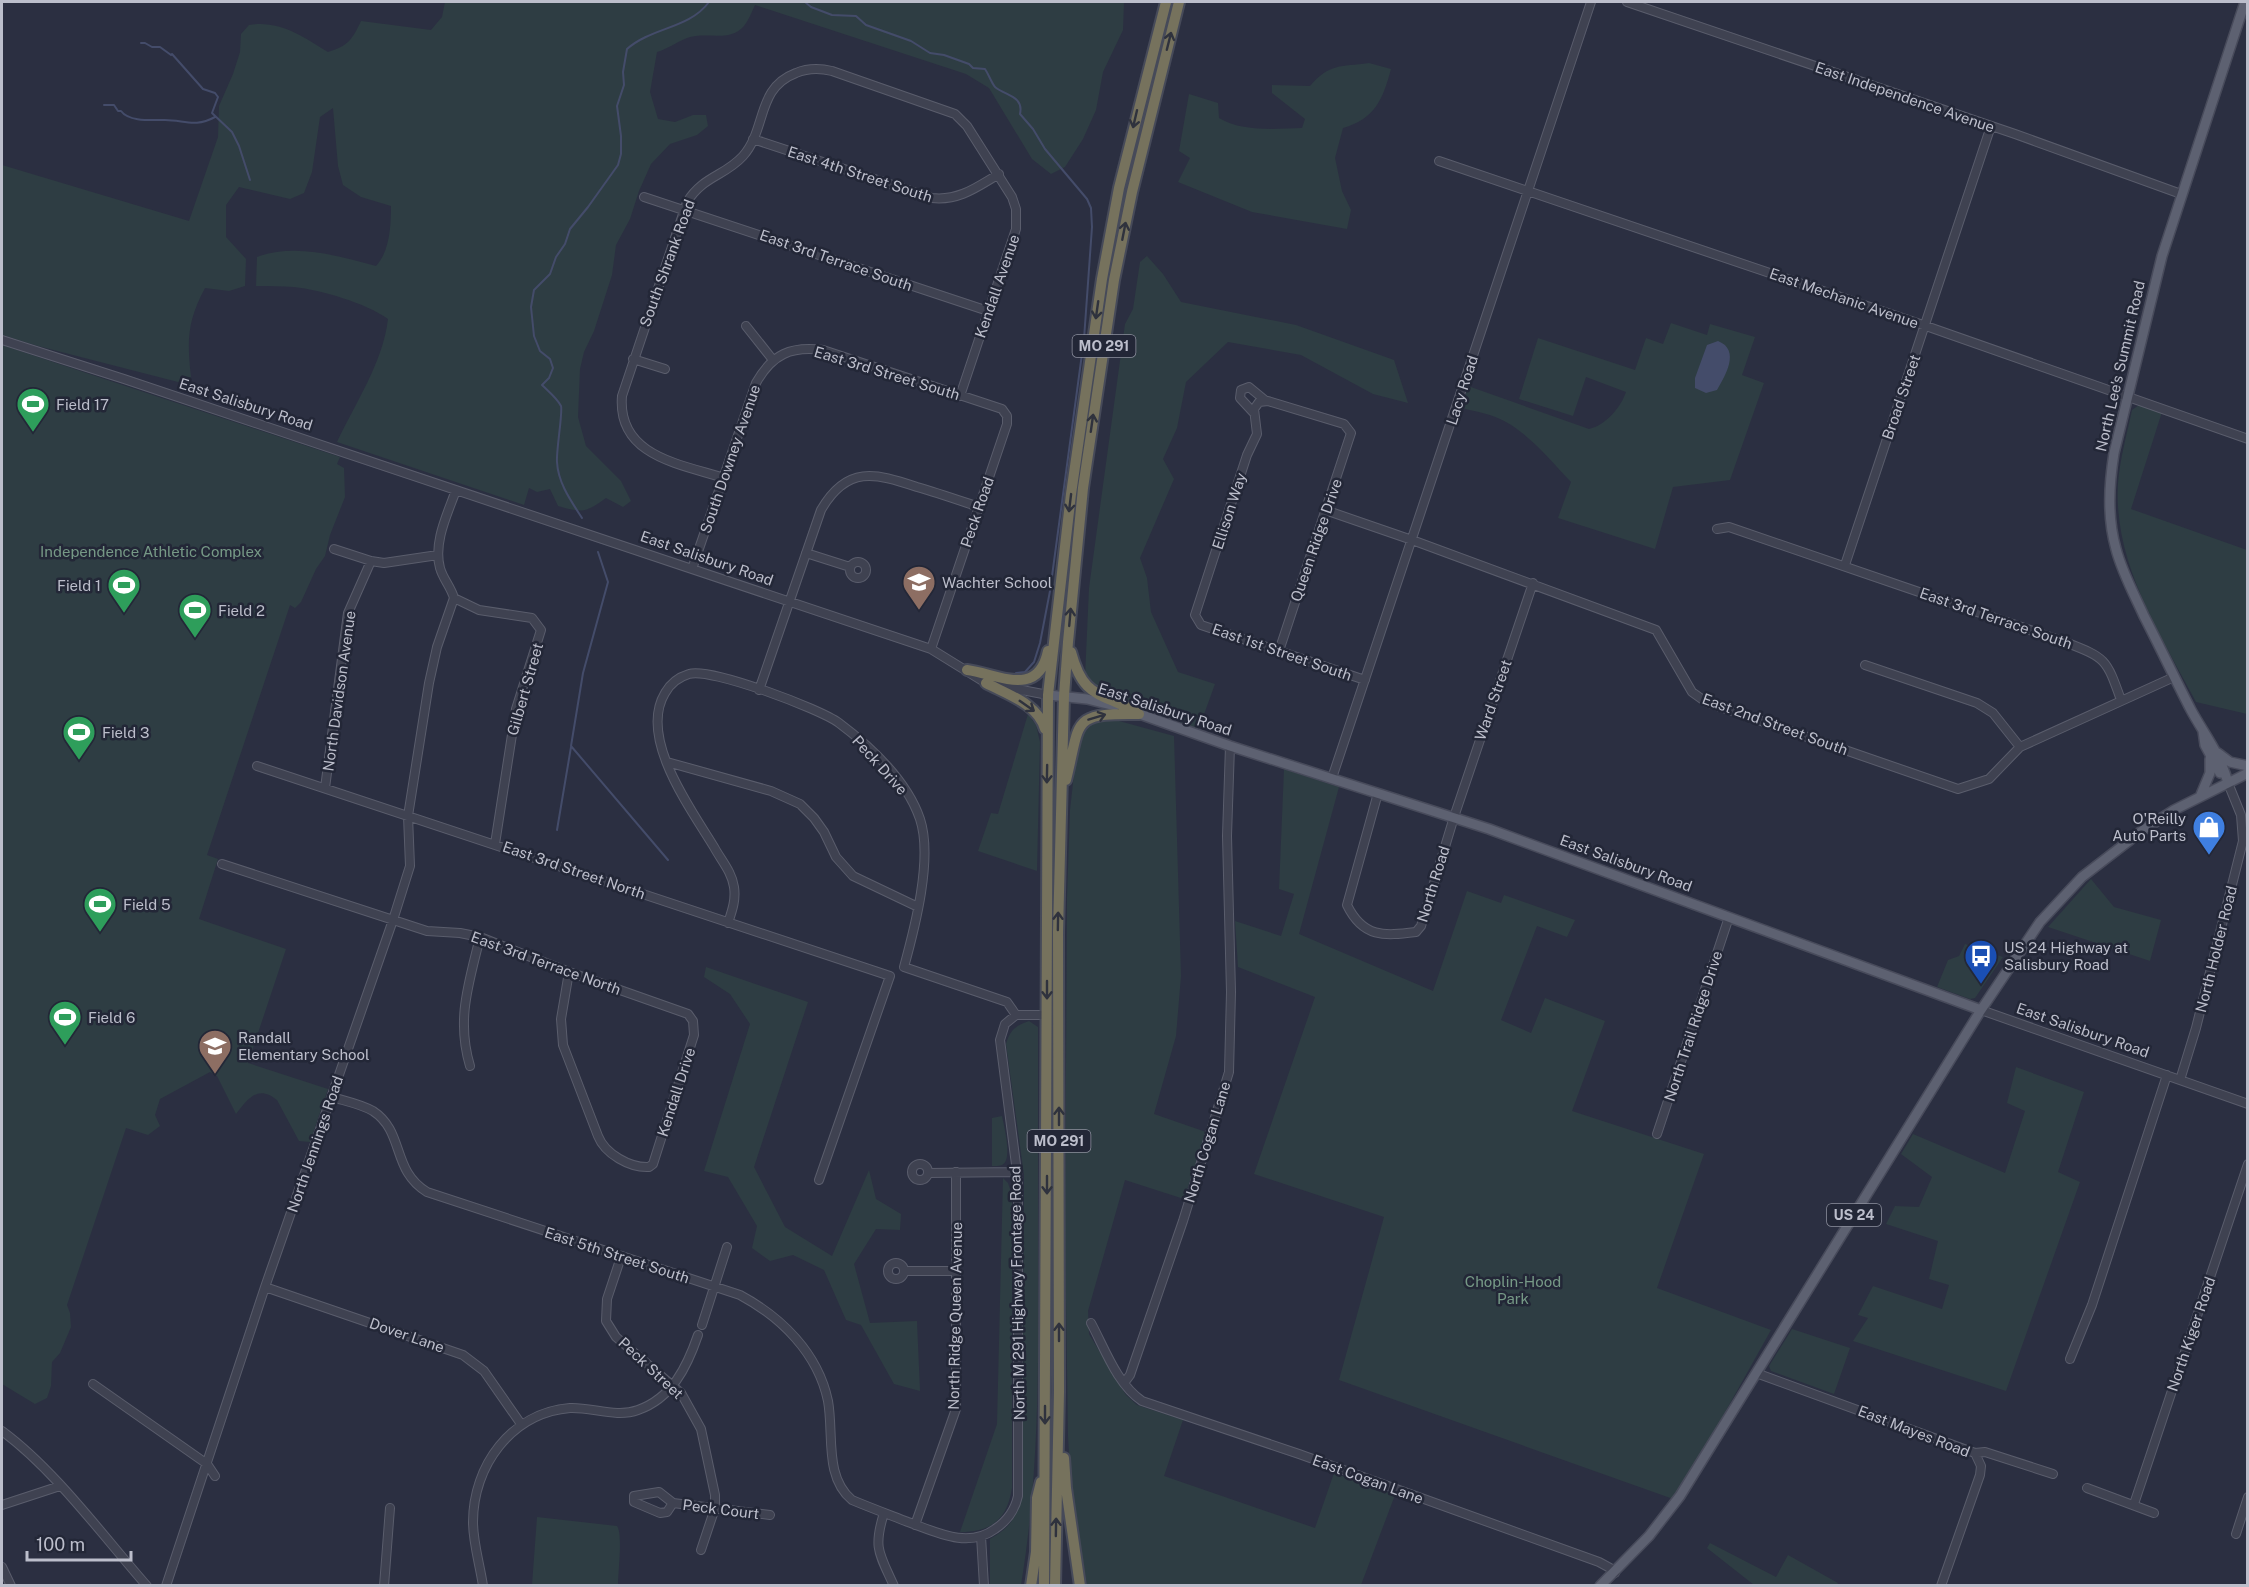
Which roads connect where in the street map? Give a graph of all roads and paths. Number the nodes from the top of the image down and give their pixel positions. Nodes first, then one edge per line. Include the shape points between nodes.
1 (1166, 2) edge
2 (1179, 2) edge
3 (1591, 2) edge
4 (1627, 2) edge
5 (2245, 2) edge
6 (799, 72) joint
7 (1991, 126) junction
8 (753, 139) junction
9 (1439, 161) dead end
10 (999, 174) junction
11 (1528, 190) junction
12 (2181, 194) junction
13 (644, 197) dead end
14 (684, 209) junction
15 (988, 311) junction
16 (746, 326) dead end
17 (1926, 326) junction
18 (2, 340) edge
19 (633, 359) junction
20 (773, 360) junction
21 (665, 369) dead end
22 (960, 396) junction
23 (2128, 396) junction
24 (1264, 401) junction
25 (1002, 410) joint
26 (1253, 412) junction
27 (2247, 439) edge
28 (724, 478) junction
29 (456, 490) junction
30 (979, 507) junction
31 (1325, 510) junction
32 (1717, 529) dead end
33 (1412, 540) junction
34 (334, 549) dead end
35 (806, 553) junction
36 (438, 555) junction
37 (371, 561) junction
38 (1845, 566) junction
39 (850, 567) dead end
40 (692, 568) junction
41 (1533, 584) junction
42 (454, 598) junction
43 (789, 602) junction
44 (1058, 609) junction
45 (1199, 623) joint
46 (1068, 642) junction
47 (931, 649) junction
48 (1279, 651) junction
49 (1865, 665) dead end
50 (968, 670) junction
51 (2174, 677) junction
52 (1365, 680) junction
53 (986, 683) junction
54 (759, 690) junction
55 (1048, 695) junction
56 (1064, 696) junction
57 (2121, 700) junction
58 (1139, 714) junction
59 (1047, 746) junction
60 (1230, 746) junction
61 (2020, 747) junction
62 (2213, 752) junction
63 (667, 762) junction
64 (257, 766) dead end
65 (2247, 766) edge
66 (2247, 773) edge
67 (1332, 778) junction
68 (2228, 783) junction
69 (325, 788) junction
70 (1378, 793) junction
71 (2200, 797) junction
72 (1060, 804) junction
73 (408, 816) junction
74 (1454, 818) junction
75 (495, 844) junction
76 (222, 864) dead end
77 (918, 907) junction
78 (1729, 917) junction
79 (393, 920) junction
80 (728, 923) junction
81 (480, 937) junction
82 (904, 967) junction
83 (569, 972) junction
84 (890, 976) junction
85 (1981, 1010) junction
86 (1016, 1015) junction
87 (1047, 1015) junction
88 (693, 1021) joint
89 (470, 1066) dead end
90 (2167, 1075) junction
91 (2180, 1080) junction
92 (332, 1097) junction
93 (2247, 1104) edge
94 (1657, 1134) dead end
95 (2247, 1164) edge
96 (956, 1172) junction
97 (1017, 1172) junction
98 (928, 1173) dead end
99 (819, 1179) dead end
100 (727, 1247) dead end
101 (621, 1257) junction
102 (904, 1270) dead end
103 (956, 1271) junction
104 (265, 1287) junction
105 (715, 1287) junction
106 (1091, 1323) dead end
107 (702, 1325) dead end
108 (698, 1335) dead end
109 (2070, 1359) dead end
110 (1756, 1373) junction
111 (1124, 1383) junction
112 (93, 1384) dead end
113 (673, 1386) junction
114 (1059, 1392) junction
115 (521, 1424) junction
116 (2, 1431) edge
117 (1975, 1453) junction
118 (207, 1464) junction
119 (1044, 1473) junction
120 (2054, 1474) dead end
121 (215, 1476) dead end
122 (60, 1486) junction
123 (2086, 1488) dead end
124 (2247, 1497) edge
125 (673, 1503) junction
126 (2134, 1504) junction
127 (2, 1505) edge
128 (390, 1508) dead end
129 (715, 1508) junction
130 (884, 1513) junction
131 (2154, 1513) dead end
132 (770, 1515) dead end
133 (915, 1525) junction
134 (2236, 1534) dead end
135 (981, 1536) junction
136 (701, 1550) dead end
137 (2, 1567) edge
138 (1615, 1573) junction
139 (10, 1586) edge
140 (147, 1586) edge
141 (166, 1586) edge
142 (384, 1586) edge
143 (483, 1586) edge
144 (894, 1586) edge
145 (984, 1586) edge
146 (1031, 1586) edge
147 (1044, 1586) edge
148 (1055, 1586) edge
149 (1080, 1586) edge
150 (1600, 1586) edge
151 (1941, 1586) edge

1 -> 44 highway, MO 291 via 1122,178 1102,279
46 -> 2 highway, MO 291 via 1083,488 1114,280
3 - 11 street, Lacy Road
4 - 7 street, East Independence Avenue
5 - 12 main road, North Lee's Summit Road
6 - 8 street, South Shrank Road via 779,83 767,97
6 - 10 street, Kendall Avenue via 832,71 959,118
7 - 12 street, East Independence Avenue
7 - 17 street, Broad Street
8 - 10 street, East 4th Street South via 932,198 965,194
8 - 14 street, South Shrank Road via 737,163 695,190
9 - 11 street, East Mechanic Avenue
10 - 15 street, Kendall Avenue via 1012,197 1017,223
11 - 17 street, East Mechanic Avenue
11 - 33 street, Lacy Road
12 - 23 main road, North Lee's Summit Road
13 - 14 street, East 3rd Terrace South
14 - 15 street, East 3rd Terrace South
14 - 19 street, South Shrank Road
15 - 22 street, Kendall Avenue
16 - 20 street
17 - 23 street, East Mechanic Avenue
17 - 38 street, Broad Street
18 - 29 street, East Salisbury Road
19 - 21 street
19 - 28 street, South Shrank Road via 622,396 622,412 636,441 651,453
20 - 22 street, East 3rd Street South via 795,349 823,350
20 - 28 street, South Downey Avenue via 756,383
22 - 25 street, East 3rd Street South
23 - 27 street, East Mechanic Avenue
23 - 51 main road, North Lee's Summit Road via 2110,482 2115,547
24 - 26 street
24 - 26 street via 1249,387 1241,390 1240,398
24 - 31 street, Queen Ridge Drive via 1344,424 1349,430 1351,439
25 - 30 street, Peck Road via 1007,424
26 - 45 street, Ellison Way via 1257,434 1195,615
28 - 40 street, South Downey Avenue
29 - 36 street
29 - 40 street, East Salisbury Road
30 - 35 street via 887,477 863,476 844,484 825,502
30 - 47 street, Peck Road
31 - 33 street, East 2nd Street South
31 - 48 street, Queen Ridge Drive
32 - 38 street, East 3rd Terrace South via 1729,526
33 - 41 street, East 2nd Street South
33 - 52 street, Lacy Road
34 - 37 street
35 - 39 street
35 - 43 street
36 - 37 street via 384,563
36 - 42 street
37 - 69 street, North Davidson Avenue via 348,613
38 - 57 street, East 3rd Terrace South via 2098,655 2110,670
40 - 43 street, East Salisbury Road
41 - 61 street, East 2nd Street South via 1656,630 1692,692 1706,702 1958,789 1989,779
41 - 74 street, Ward Street
42 - 73 street, North Jennings Road via 429,683
42 - 75 street, Gilbert Street via 479,610 532,618 541,630 516,709
43 - 47 street, East Salisbury Road
43 - 54 street
44 - 50 highway via 1047,657 1034,675 1012,681
44 - 55 highway, MO 291
45 - 48 street, East 1st Street South
46 - 56 highway, MO 291
46 - 58 highway via 1080,679 1088,688
47 - 50 street, East Salisbury Road
48 - 52 street, East 1st Street South
49 - 61 street via 1977,703 1993,713
50 - 53 street, East Salisbury Road
51 - 57 street, East 2nd Street South
51 - 62 main road, North Lee's Summit Road via 2203,731 2205,745
52 - 67 street, Lacy Road
53 - 55 street, East Salisbury Road
53 -> 59 highway via 1036,713 1044,725
54 - 63 street, Peck Drive via 702,674 690,673 675,681 664,694 658,717 658,734
54 - 77 street, Peck Drive via 812,708 837,722 861,741 904,787 924,832
55 - 56 main road, East Salisbury Road
55 - 59 highway, MO 291
56 - 58 main road, East Salisbury Road
56 - 72 highway, MO 291
57 - 61 street, East 2nd Street South
58 - 60 main road, East Salisbury Road
72 -> 58 highway via 1075,735 1082,725 1098,715
59 -> 87 highway, MO 291
60 - 67 main road, East Salisbury Road
60 - 111 street, North Cogan Lane via 1229,1072 1183,1221 1131,1375
62 - 65 main road
62 - 68 main road, North Lee's Summit Road via 2220,775
62 - 71 main road
63 - 77 street via 771,791 800,804 853,876
63 - 80 street via 731,876 734,899
64 - 69 street, East 3rd Street North
66 - 68 main road, US 24
67 - 70 main road, East Salisbury Road
68 - 71 main road, US 24
68 - 91 street, North Holder Road via 2241,815 2242,846
69 - 73 street, East 3rd Street North
70 - 74 main road, East Salisbury Road
70 - 74 street, North Road via 1347,905 1368,930 1387,936 1416,933
71 - 85 main road, US 24 via 2143,830 2073,886 2031,935
114 -> 72 highway, MO 291
73 - 75 street, East 3rd Street North
73 - 79 street, North Jennings Road via 410,866
74 - 78 main road, East Salisbury Road
75 - 80 street, East 3rd Street North
76 - 79 street, East 3rd Terrace North
77 - 82 street, Peck Drive
78 - 85 main road, East Salisbury Road
78 - 94 street, North Trail Ridge Drive
79 - 81 street, East 3rd Terrace North via 427,931
79 - 92 street, North Jennings Road
80 - 84 street, East 3rd Street North
81 - 83 street, East 3rd Terrace North
81 - 89 street via 463,1020
82 - 84 street
82 - 86 street via 1007,1002
83 - 88 street, East 3rd Terrace North via 683,1011
83 - 88 street, Kendall Drive via 561,1019 562,1045 600,1143 621,1160 643,1167 653,1164 694,1035
84 - 99 street
85 - 90 street, East Salisbury Road
85 - 110 main road, US 24
86 - 87 street
86 - 97 street, North M 291 Highway Frontage Road via 1005,1024 1000,1040
87 -> 119 highway, MO 291
90 - 91 street, East Salisbury Road
90 - 109 street via 2092,1305
91 - 93 street, East Salisbury Road
92 - 101 street, East 5th Street South via 365,1107 382,1118 393,1135 405,1171 427,1192
92 - 104 street, North Jennings Road
95 - 126 street, North Kiger Road
96 - 97 street
96 - 98 street
96 - 103 street, North Ridge Queen Avenue
97 - 135 street, North M 291 Highway Frontage Road via 1018,1496 1011,1515
100 - 105 street
101 - 105 street, East 5th Street South
101 - 113 street, Peck Street via 607,1299 606,1321 616,1337
102 - 103 street
103 - 133 street, North Ridge Queen Avenue via 956,1409
104 - 115 street, Dover Lane via 463,1354 484,1371
104 - 118 street, North Jennings Road
105 - 107 street
105 - 130 street, East 5th Street South via 762,1307 799,1341 816,1368 828,1399 838,1485 852,1500
106 - 111 street, East Cogan Lane
108 - 113 street via 690,1359
110 - 117 street, East Mayes Road
110 - 138 main road, US 24 via 1669,1511
111 - 138 street, East Cogan Lane via 1142,1401 1599,1562
112 - 118 street
113 - 115 street via 652,1404 635,1411 569,1408 543,1413
113 - 129 street, Peck Street via 688,1403 701,1429
148 -> 114 highway, MO 291
114 - 149 highway via 1066,1488
115 - 143 street via 502,1440 479,1485 473,1524
116 - 122 street
117 - 120 street via 1985,1452
117 - 151 street, East Mayes Road via 1980,1475
118 - 121 street
118 - 141 street, North Jennings Road
119 - 146 highway via 1037,1498
119 - 147 highway, MO 291
122 - 127 street
122 - 140 street
123 - 126 street
124 - 134 street
125 - 125 street, Peck Court via 668,1512 660,1513 634,1502 634,1496 660,1492
125 - 129 street, Peck Court
126 - 131 street
128 - 142 street
129 - 132 street, Peck Court
129 - 136 street, Peck Street
130 - 133 street
130 - 144 street via 877,1543
133 - 135 street via 946,1536
135 - 145 street
137 - 139 street
138 - 150 main road, US 24

